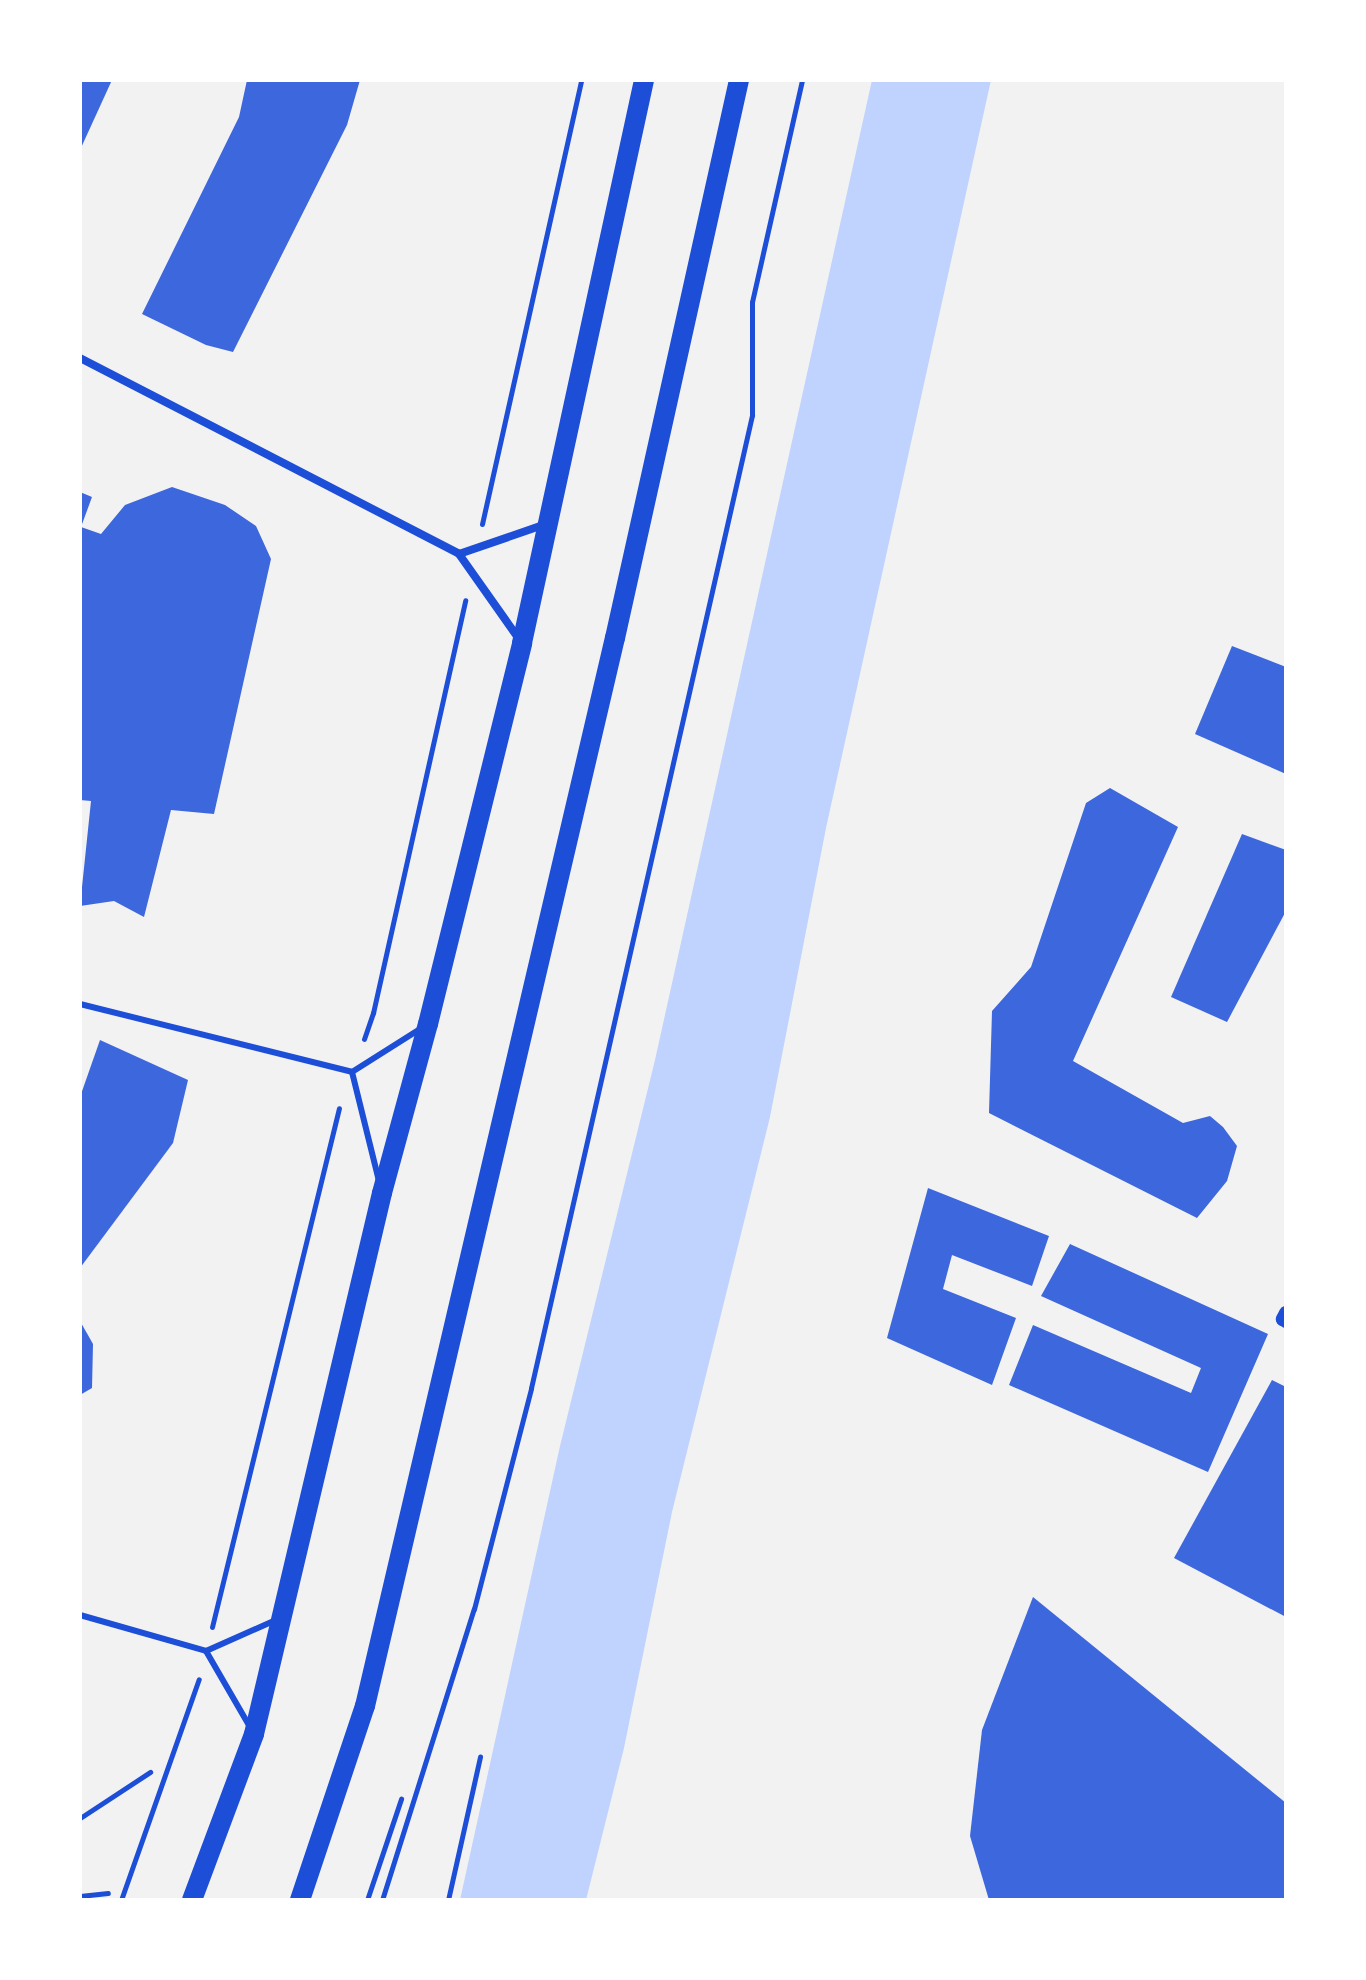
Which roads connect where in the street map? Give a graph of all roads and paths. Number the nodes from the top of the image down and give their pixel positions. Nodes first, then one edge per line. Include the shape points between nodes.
1 (581, 80) edge
2 (644, 80) edge
3 (739, 80) edge
4 (802, 80) edge
5 (80, 358) edge
6 (548, 523) junction
7 (477, 548) junction
8 (459, 554) junction
9 (472, 570) junction
10 (522, 643) junction
11 (80, 1004) edge
12 (428, 1024) junction
13 (352, 1072) junction
14 (382, 1193) junction
15 (80, 1615) edge
16 (279, 1618) junction
17 (206, 1651) junction
18 (254, 1734) junction
19 (480, 1757) dead end
20 (150, 1772) dead end
21 (401, 1799) dead end
22 (80, 1818) edge
23 (108, 1893) dead end
24 (80, 1896) edge
25 (121, 1900) edge
26 (192, 1900) edge
27 (300, 1900) edge
28 (367, 1900) edge
29 (382, 1900) edge
30 (448, 1900) edge

1 - 7 path
2 - 6 main road
3 - 27 main road via 615,638 365,1706
4 - 29 path via 752,302 752,415 534,1373 474,1609
5 - 8 street
6 - 7 street
6 - 10 main road
7 - 8 street
8 - 9 street
9 - 10 street
9 - 13 path via 373,1013
10 - 12 main road
11 - 13 lane
12 - 13 lane
12 - 14 main road
13 - 14 lane
13 - 17 path via 331,1137
14 - 16 main road
15 - 17 lane
16 - 17 lane
16 - 18 main road
17 - 18 lane
17 - 25 path via 195,1696
18 - 26 main road
19 - 30 path
20 - 22 path
21 - 28 path
23 - 24 path

